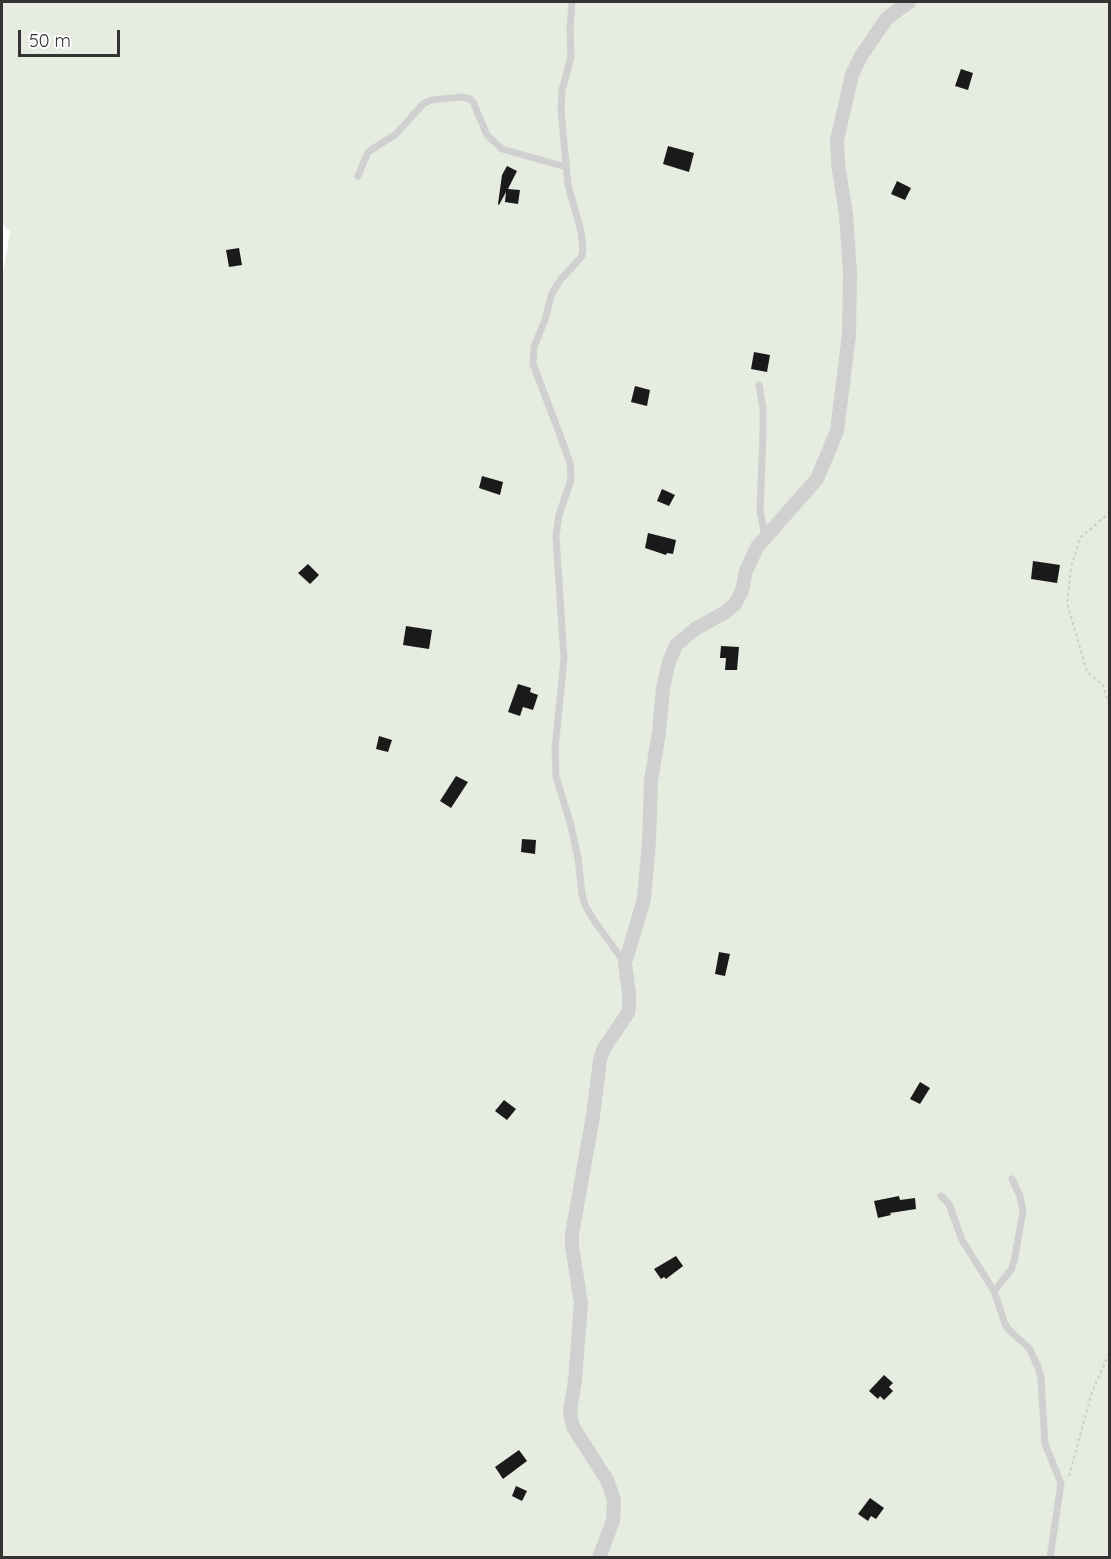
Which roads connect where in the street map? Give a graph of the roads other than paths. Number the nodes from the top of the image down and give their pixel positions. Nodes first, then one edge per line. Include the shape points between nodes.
1 (572, 2) edge
2 (909, 2) edge
3 (566, 167) junction
4 (358, 176) dead end
5 (759, 385) dead end
6 (765, 536) junction
7 (625, 963) junction
8 (1011, 1179) dead end
9 (941, 1196) dead end
10 (994, 1291) junction
11 (598, 1557) edge
12 (1050, 1557) edge

1 - 3 lane via 571,57 561,98
2 - 6 street via 887,18 861,56 852,75 837,140 850,273 849,335 837,431 817,479
3 - 4 lane via 502,149 487,135 473,102 462,97 424,103 396,134 368,152
3 - 7 lane via 581,231 582,256 556,285 533,355 536,376 571,474 556,526 564,659 556,770 578,858 585,905
5 - 6 lane via 763,409 760,511
6 - 7 street via 750,558 735,604 681,639 669,662 651,781 644,898
7 - 11 street via 628,1013 600,1060 572,1234 581,1303 570,1412 573,1427 607,1480 614,1500 613,1521
8 - 10 lane via 1023,1211 1014,1262
9 - 10 lane via 949,1204 962,1240
10 - 12 lane via 1005,1324 1029,1348 1041,1378 1043,1437 1061,1488

